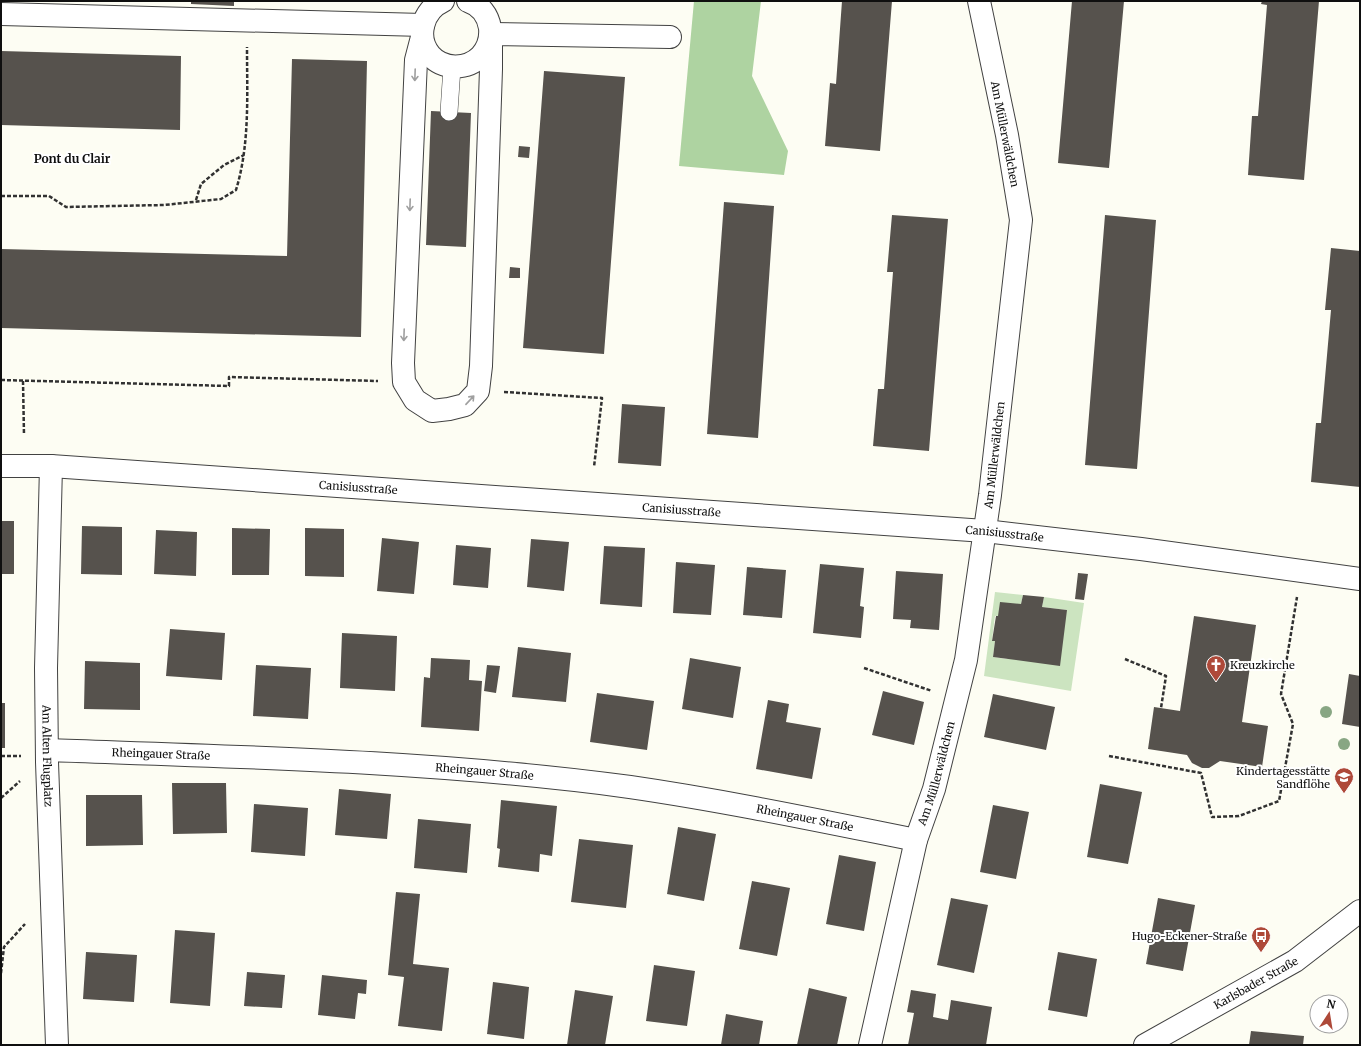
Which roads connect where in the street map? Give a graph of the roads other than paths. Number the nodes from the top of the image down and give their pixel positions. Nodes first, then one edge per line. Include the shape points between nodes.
1 (442, 1) edge
2 (979, 1) edge
3 (472, 2) edge
4 (1, 14) edge
5 (422, 31) junction
6 (491, 34) junction
7 (670, 37) dead end
8 (452, 67) junction
9 (449, 112) dead end
10 (1, 466) edge
11 (51, 466) junction
12 (985, 531) junction
13 (1360, 579) edge
14 (47, 750) junction
15 (916, 840) junction
16 (1360, 911) edge
17 (1159, 1042) edge
18 (57, 1045) edge
19 (870, 1045) edge

1 - 5 street via 426,16
2 - 12 street, Am Müllerwäldchen via 1007,135 1021,220
3 - 6 street via 484,12
4 - 5 street via 246,20
5 -> 6 street via 416,60 403,363 404,382 415,400 432,411 465,405 478,391 481,366
5 - 8 street via 429,54 435,60
6 - 7 street
6 - 8 street via 488,45 476,61
8 - 9 lane
10 - 11 street, Canisiusstraße
11 - 12 street, Canisiusstraße
11 - 14 street, Am Alten Flugplatz via 46,668
12 - 13 street, Canisiusstraße via 1142,549
12 - 15 street, Am Müllerwäldchen via 966,660 934,789
14 - 15 street, Rheingauer Straße via 281,758 496,772 630,788 758,808
14 - 18 street, Am Alten Flugplatz
15 - 19 street, Am Müllerwäldchen
16 - 17 street, Karlsbader Straße via 1295,961

